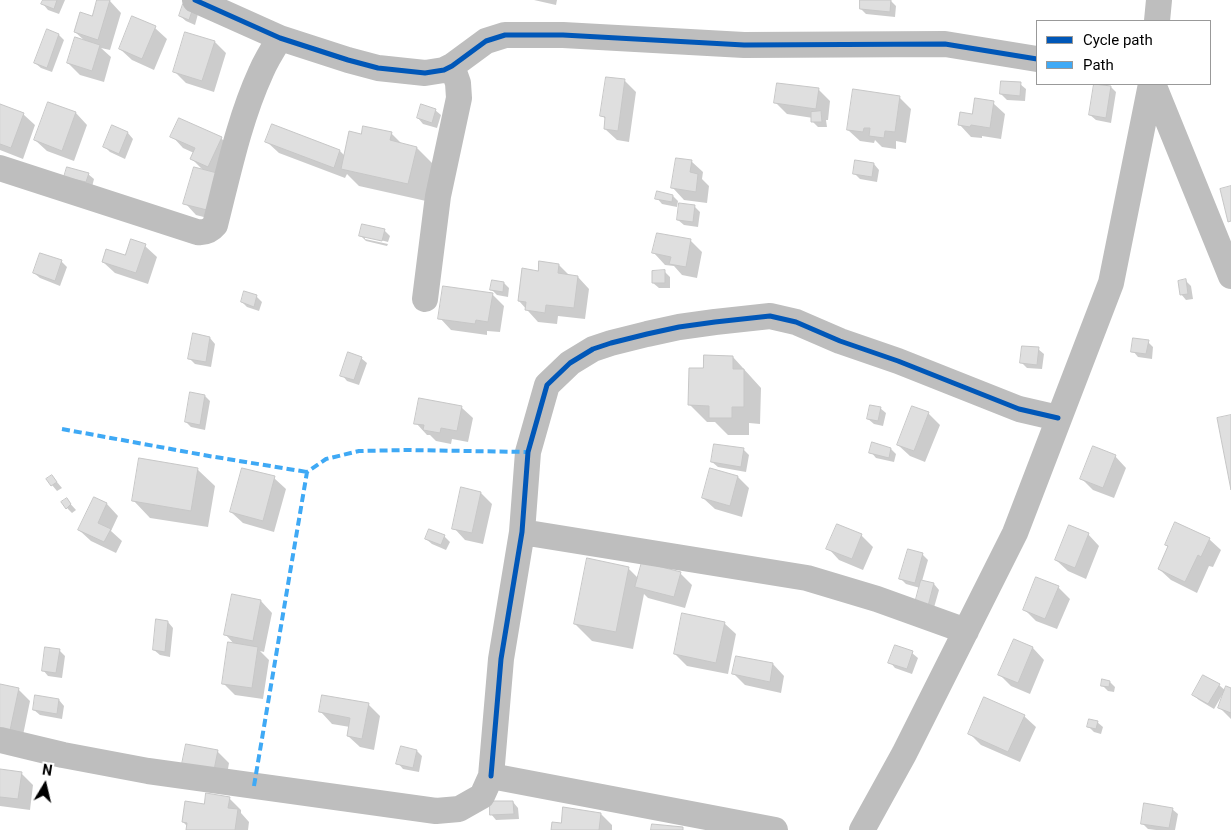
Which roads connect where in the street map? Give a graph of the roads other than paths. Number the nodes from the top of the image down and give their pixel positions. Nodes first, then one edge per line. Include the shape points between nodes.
1 (195, 0) edge
2 (1159, 0) edge
3 (1157, 20) edge
4 (280, 38) junction
5 (1036, 59) edge
6 (452, 66) junction
7 (1152, 85) edge
8 (1152, 85) edge
9 (0, 168) edge
10 (1231, 276) edge
11 (425, 299) dead end
12 (1058, 418) junction
13 (522, 532) junction
14 (966, 631) junction
15 (0, 740) edge
16 (491, 776) junction
17 (775, 830) edge
18 (862, 830) edge

1 - 4 street
2 - 3 street
4 - 6 street via 378,68 424,73
4 - 9 street via 260,73 235,147 215,224 209,231 197,232
5 - 6 street via 945,44 744,44 516,35 486,41
6 - 11 street via 460,98 438,196
7 - 10 street
8 - 12 street via 1111,283
12 - 13 street via 1019,409 796,322 770,316 679,327 610,342 593,349 570,363 547,385 528,452
12 - 14 street via 1015,533
13 - 14 street via 807,578
13 - 16 street via 501,659
14 - 18 street
15 - 16 street via 148,771 436,811 459,809 482,796
16 - 17 street

